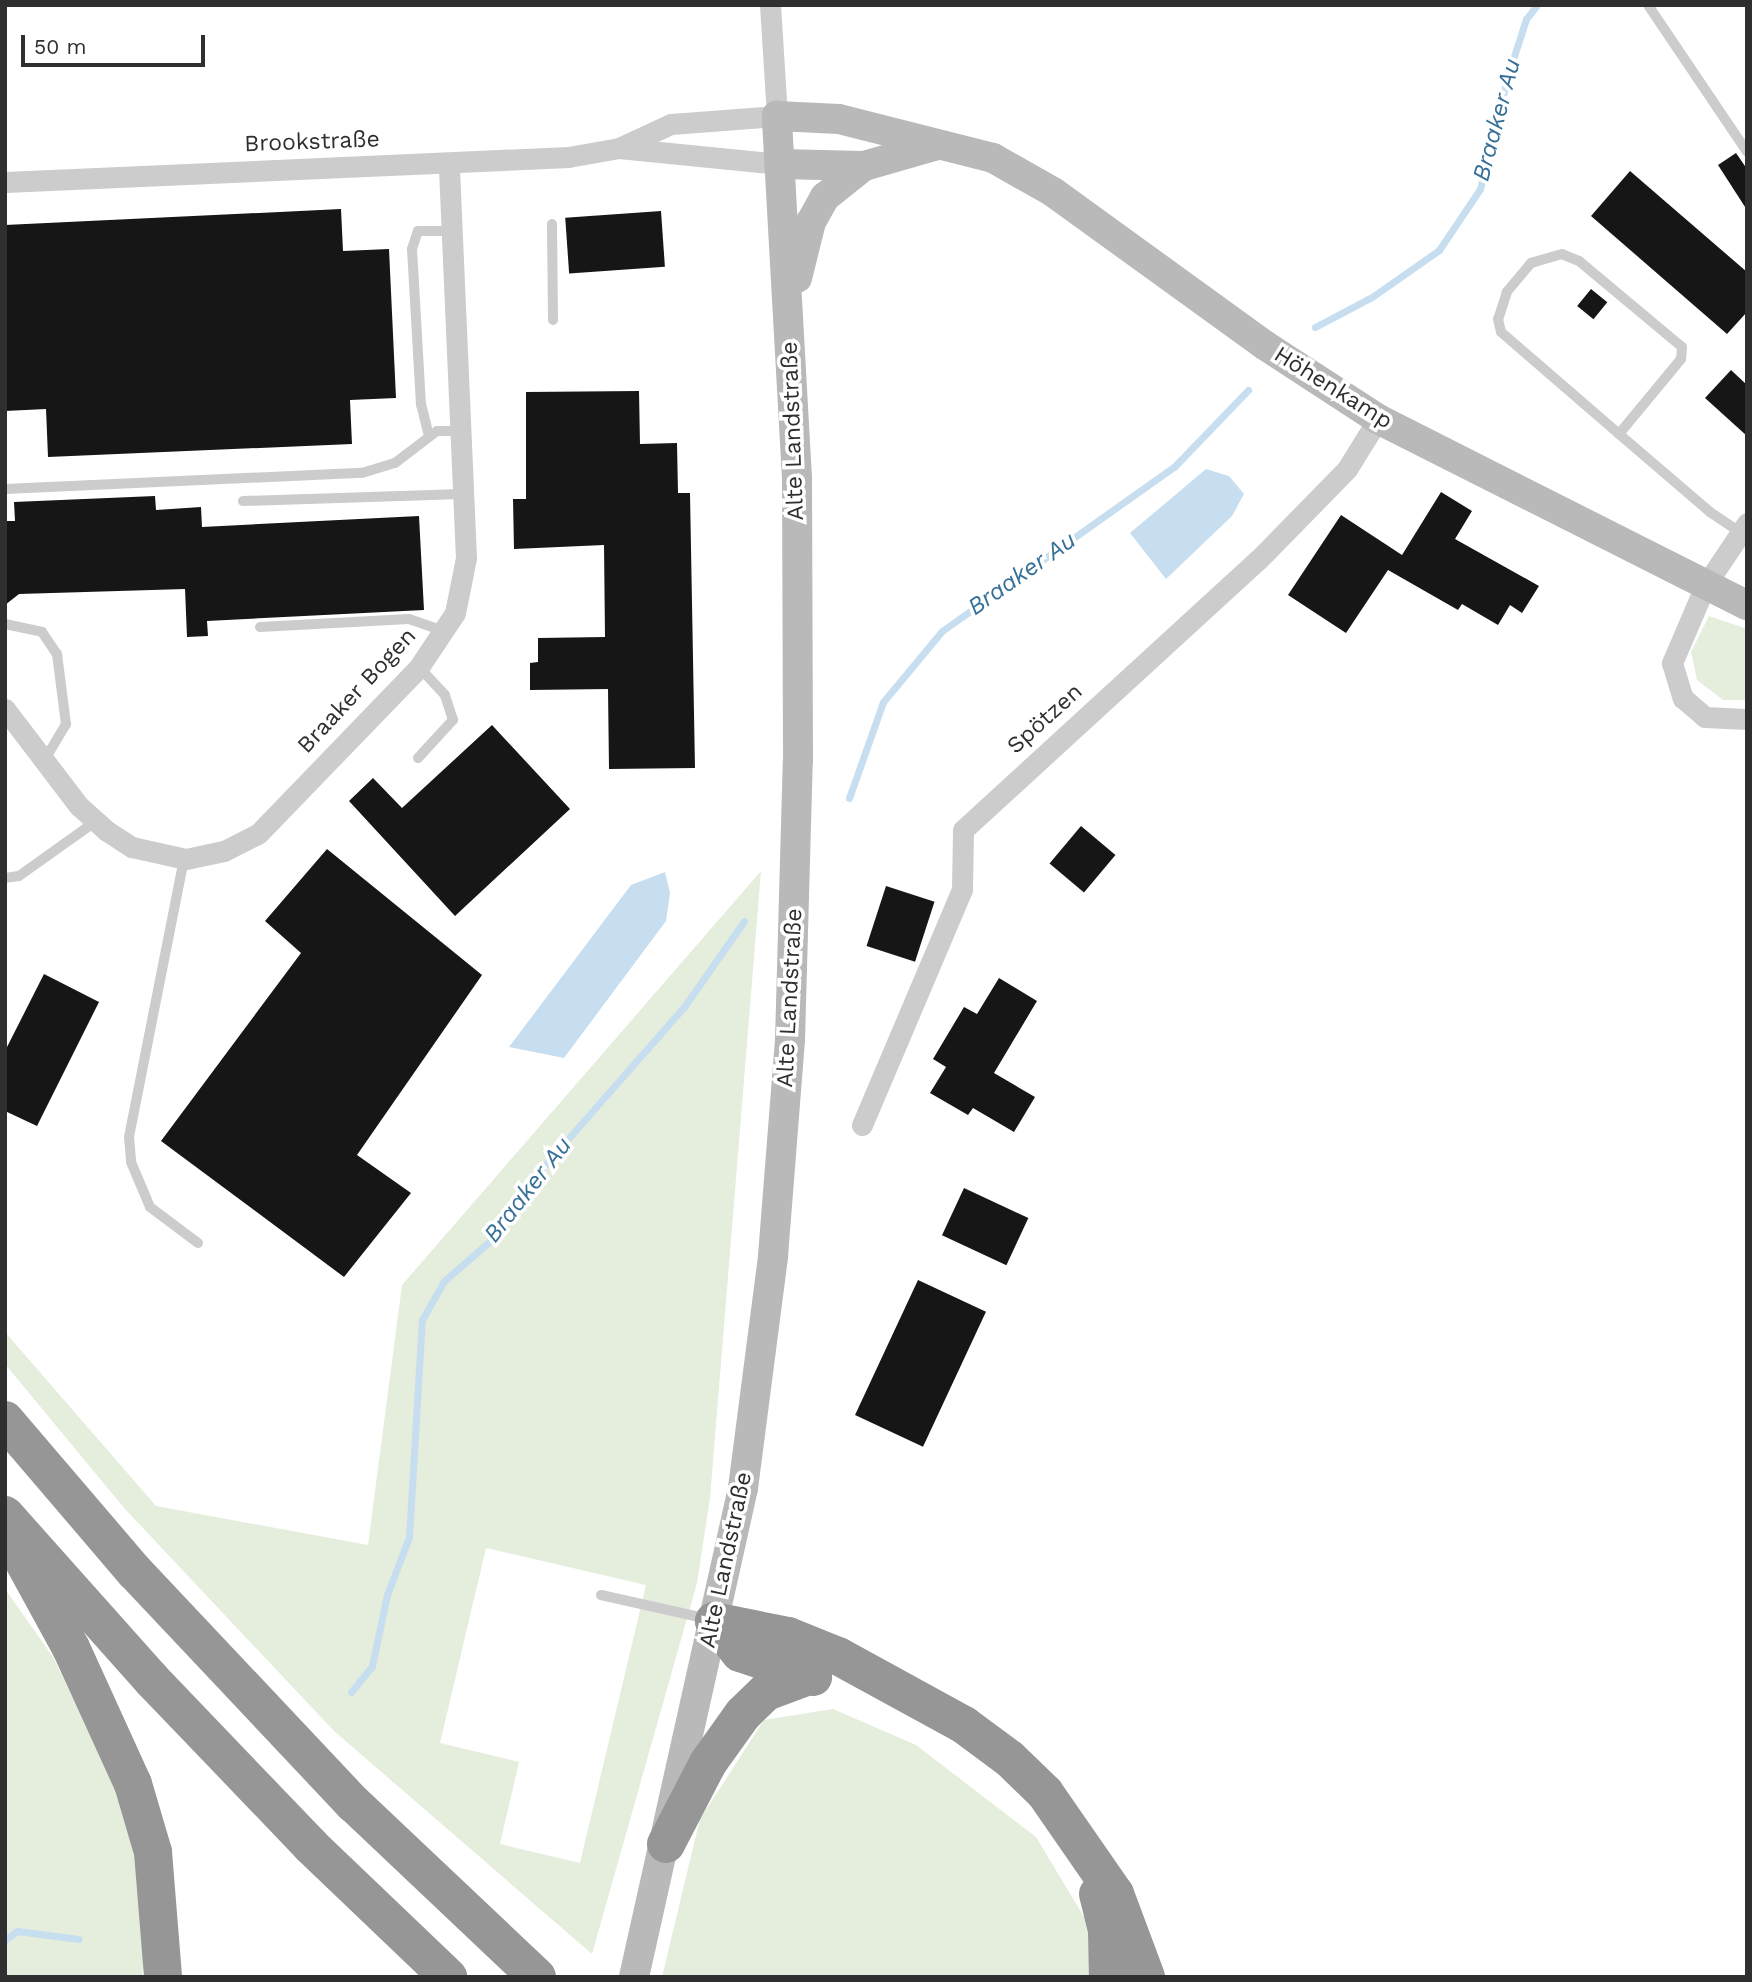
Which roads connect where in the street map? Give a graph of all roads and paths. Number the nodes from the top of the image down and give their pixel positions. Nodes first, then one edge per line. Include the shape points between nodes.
1 (770, 5) edge
2 (1648, 5) edge
3 (777, 116) junction
4 (939, 145) junction
5 (619, 148) junction
6 (1747, 152) edge
7 (449, 163) junction
8 (780, 164) junction
9 (864, 166) junction
10 (5, 182) edge
11 (552, 224) dead end
12 (451, 231) junction
13 (789, 311) junction
14 (553, 320) dead end
15 (1378, 419) junction
16 (459, 431) junction
17 (1619, 434) junction
18 (429, 436) junction
19 (5, 489) edge
20 (462, 494) junction
21 (243, 501) dead end
22 (1743, 527) edge
23 (1705, 586) junction
24 (1747, 605) edge
25 (5, 624) edge
26 (260, 627) dead end
27 (446, 632) junction
28 (419, 667) junction
29 (5, 709) edge
30 (1747, 719) edge
31 (418, 758) dead end
32 (44, 761) junction
33 (96, 821) junction
34 (184, 859) junction
35 (5, 878) edge
36 (862, 1125) dead end
37 (198, 1243) dead end
38 (5, 1420) edge
39 (5, 1515) edge
40 (5, 1528) edge
41 (601, 1595) dead end
42 (714, 1621) junction
43 (806, 1677) junction
44 (886, 1685) junction
45 (666, 1844) junction
46 (1089, 1855) junction
47 (534, 1974) edge
48 (163, 1977) edge
49 (448, 1977) edge
50 (634, 1977) edge
51 (1108, 1977) edge
52 (1146, 1977) edge

1 - 3 street, Alte Landstraße
2 - 6 lane
3 - 4 main road, Höhenkamp via 839,119
3 - 5 street, Brookstraße via 671,124
3 - 8 main road, Alte Landstraße
4 - 9 main road, Höhenkamp
4 - 15 main road, Höhenkamp via 993,158 1053,192 1266,346
5 - 7 street, Brookstraße
5 - 8 street, Brookstraße
7 - 10 street, Brookstraße
7 - 12 street, Braaker Bogen
8 - 9 main road, Höhenkamp
8 - 13 main road, Alte Landstraße
9 - 13 main road via 839,182 811,222
11 - 14 lane
12 - 16 street, Braaker Bogen
12 - 18 lane via 418,231 412,249 421,405
13 - 42 main road, Alte Landstraße via 798,747 790,1040 774,1256 743,1488
15 - 23 main road, Höhenkamp
15 - 36 street, Spötzen via 1347,469 1258,560 963,830 962,889
16 - 18 lane
16 - 20 street, Braaker Bogen
17 - 17 lane via 1681,359 1682,347 1579,261 1562,254 1531,263 1507,292 1498,319 1501,332
17 - 22 lane
18 - 19 lane via 395,463 362,472
20 - 21 lane
20 - 27 street, Braaker Bogen via 464,586
22 - 23 street
23 - 24 main road, Höhenkamp
23 - 30 street via 1672,663 1677,681 1683,698 1705,717
25 - 32 lane via 42,632 57,654 66,724
26 - 27 lane via 409,619
27 - 28 street, Braaker Bogen
28 - 31 lane via 445,695 453,720
28 - 34 street, Braaker Bogen via 258,834 224,851
29 - 32 street, Braaker Bogen
32 - 33 street, Braaker Bogen
33 - 34 street, Braaker Bogen via 132,847
33 - 35 lane via 19,876
34 - 37 lane via 129,1137 131,1162 149,1207
38 - 47 highway via 135,1572 344,1794
39 - 49 highway via 218,1749
40 - 48 highway via 71,1648 133,1784 153,1852
41 - 42 lane
42 - 43 highway via 740,1653
42 - 44 highway via 788,1636
42 - 45 main road, Alte Landstraße
43 - 44 highway
43 - 45 highway via 766,1692 743,1714 708,1763
44 - 46 highway via 964,1725 1010,1759 1045,1793
45 - 50 main road, Alte Landstraße
46 - 51 highway via 1107,1931
46 - 52 highway via 1115,1894

